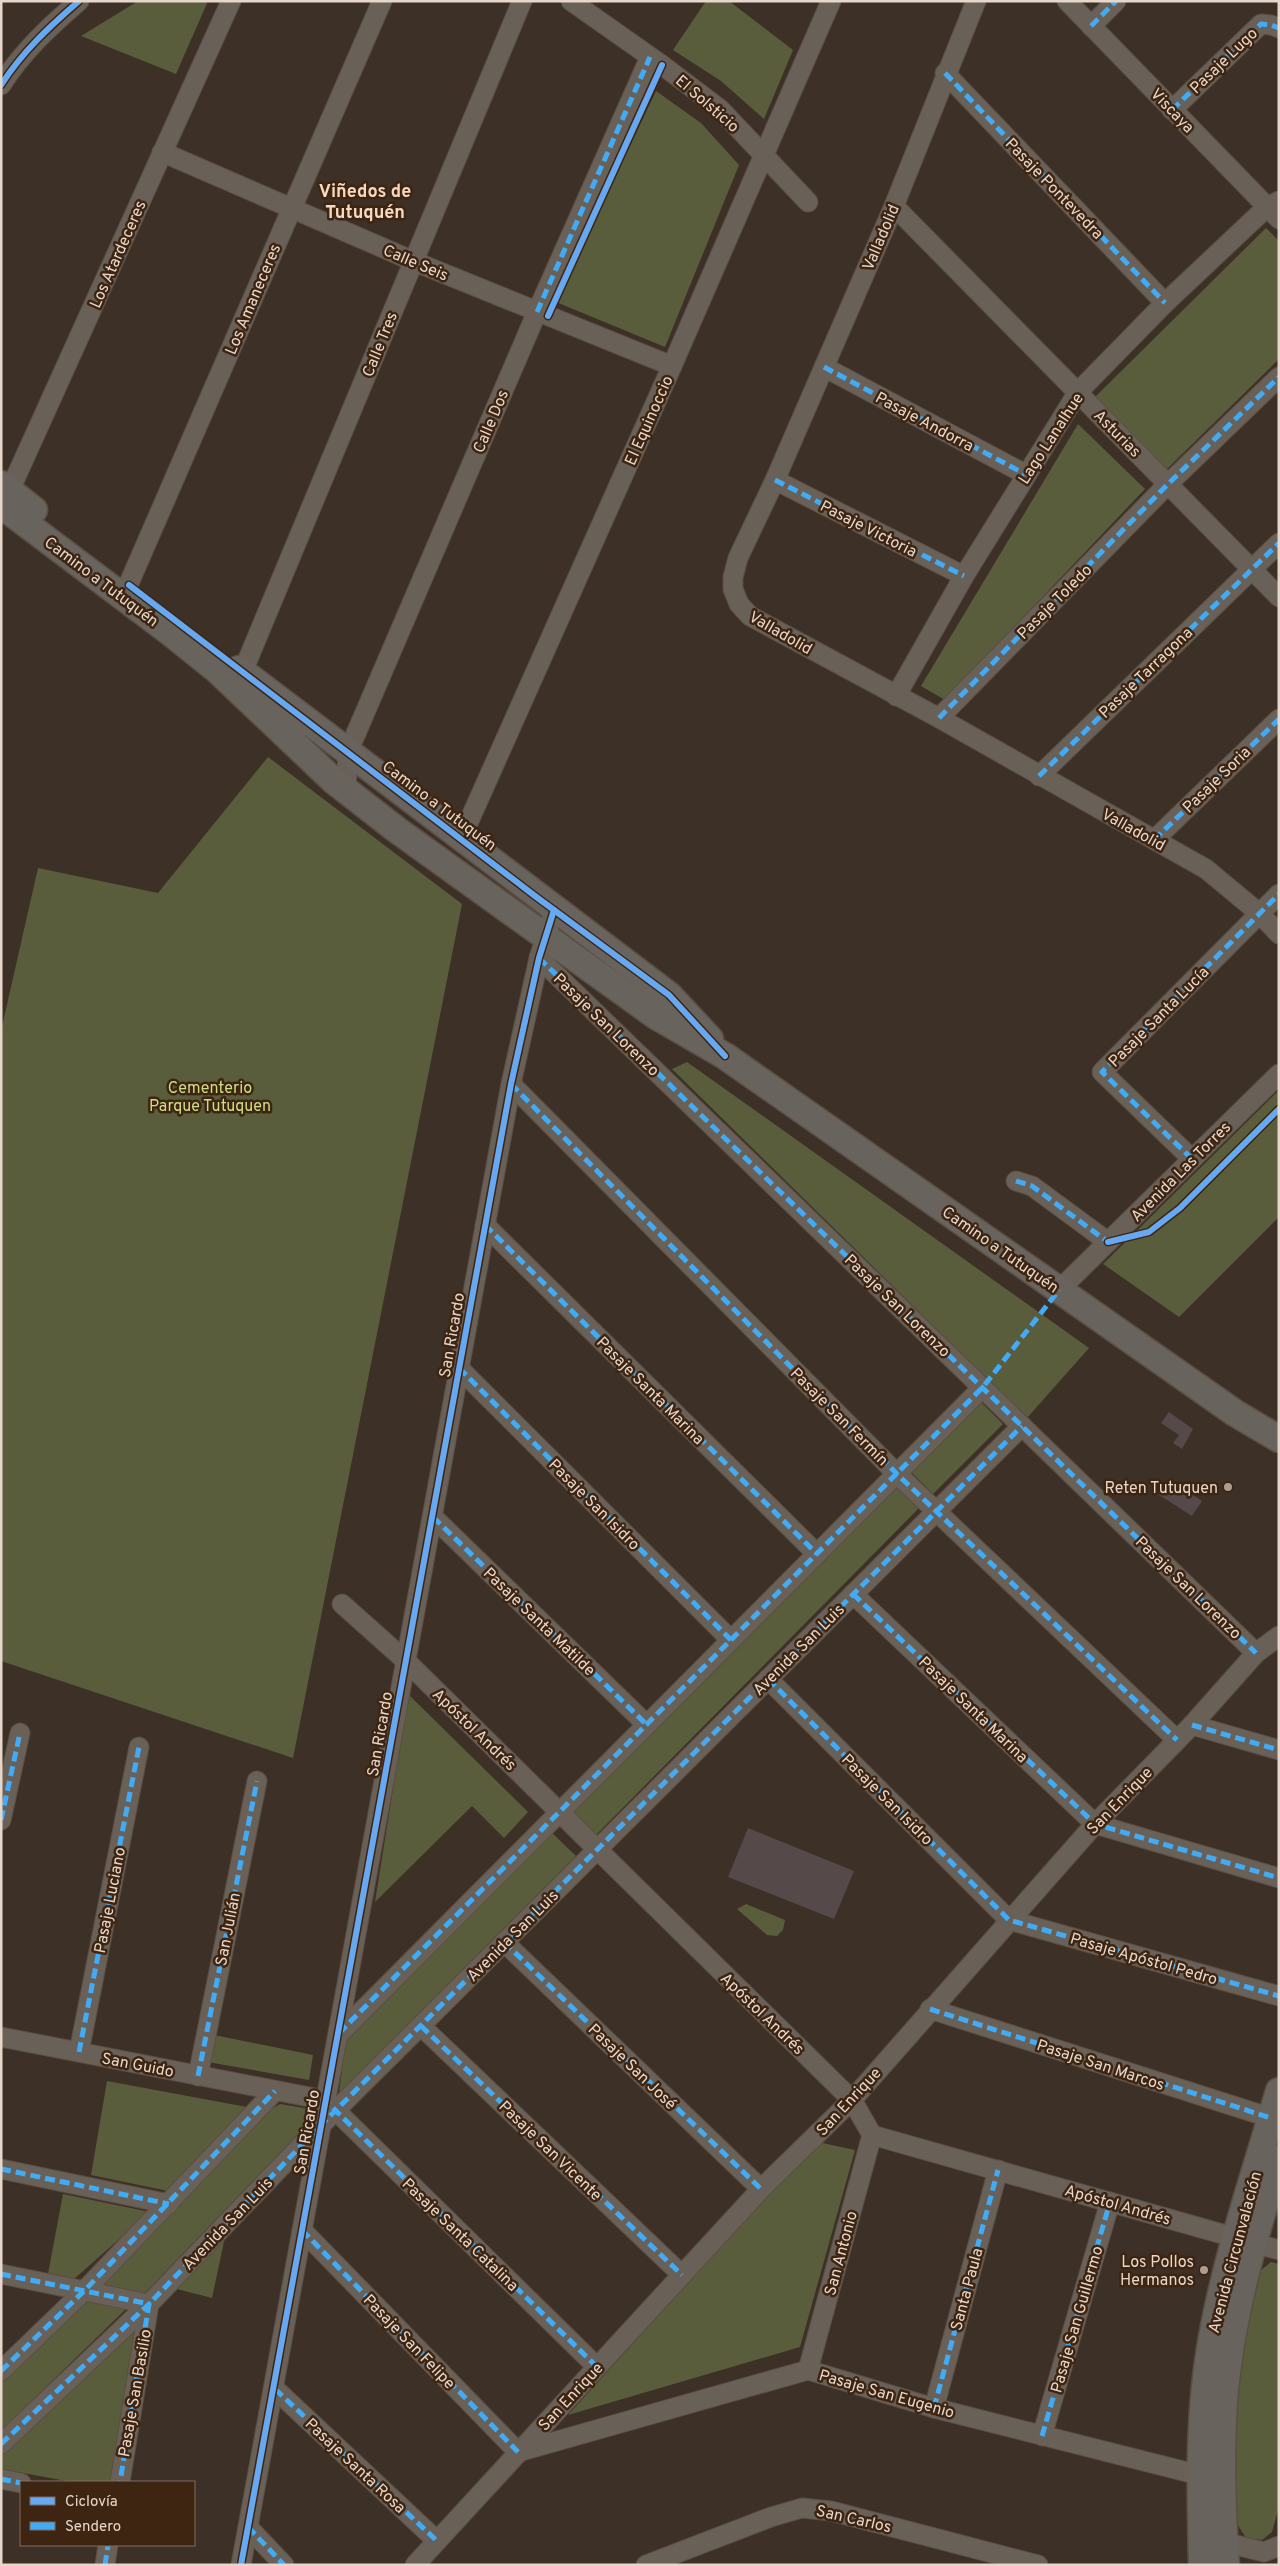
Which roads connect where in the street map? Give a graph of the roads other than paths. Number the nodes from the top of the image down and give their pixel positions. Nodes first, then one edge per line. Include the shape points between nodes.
1 (79, 1) edge
2 (231, 1) edge
3 (382, 1) edge
4 (522, 1) edge
5 (571, 1) edge
6 (831, 1) edge
7 (976, 1) edge
8 (1067, 1) edge
9 (1116, 1) edge
10 (1091, 26) junction
11 (1279, 28) edge
12 (650, 56) junction
13 (946, 73) junction
14 (1, 85) edge
15 (1172, 110) junction
16 (162, 152) junction
17 (764, 155) junction
18 (808, 202) dead end
19 (894, 206) junction
20 (291, 209) junction
21 (1275, 209) edge
22 (412, 261) junction
23 (1165, 303) junction
24 (537, 312) junction
25 (672, 366) junction
26 (824, 367) junction
27 (1279, 377) edge
28 (1078, 392) junction
29 (1025, 474) junction
30 (774, 480) junction
31 (1168, 484) junction
32 (4, 497) edge
33 (1279, 543) edge
34 (1252, 569) junction
35 (964, 576) junction
36 (126, 591) junction
37 (1279, 596) edge
38 (239, 680) junction
39 (896, 696) junction
40 (939, 718) junction
41 (1279, 719) edge
42 (348, 752) junction
43 (1039, 776) junction
44 (346, 790) junction
45 (426, 812) junction
46 (397, 830) junction
47 (458, 836) junction
48 (1154, 840) junction
49 (1279, 894) edge
50 (554, 910) junction
51 (1259, 913) junction
52 (1279, 934) edge
53 (542, 947) junction
54 (725, 1056) junction
55 (1279, 1074) edge
56 (512, 1084) junction
57 (1192, 1159) junction
58 (1016, 1182) dead end
59 (485, 1225) junction
60 (1108, 1242) junction
61 (1060, 1290) junction
62 (459, 1368) junction
63 (983, 1387) junction
64 (1022, 1426) junction
65 (1279, 1439) edge
66 (897, 1474) junction
67 (937, 1511) junction
68 (433, 1517) junction
69 (817, 1554) junction
70 (853, 1594) junction
71 (342, 1604) dead end
72 (1279, 1636) edge
73 (731, 1640) junction
74 (1256, 1653) junction
75 (407, 1662) junction
76 (768, 1679) junction
77 (1192, 1724) junction
78 (647, 1725) junction
79 (20, 1733) dead end
80 (1176, 1740) junction
81 (139, 1747) dead end
82 (1279, 1750) edge
83 (257, 1781) dead end
84 (560, 1812) junction
85 (1, 1820) edge
86 (1095, 1824) junction
87 (597, 1850) junction
88 (1279, 1878) edge
89 (1009, 1920) junction
90 (504, 1942) junction
91 (1279, 1996) edge
92 (930, 2009) junction
93 (421, 2026) junction
94 (338, 2035) junction
95 (1, 2037) edge
96 (79, 2052) junction
97 (198, 2076) junction
98 (275, 2091) junction
99 (1279, 2091) edge
100 (852, 2100) junction
101 (330, 2105) junction
102 (1271, 2118) junction
103 (321, 2126) junction
104 (872, 2135) junction
105 (1279, 2158) edge
106 (1, 2169) edge
107 (998, 2170) junction
108 (761, 2189) junction
109 (1110, 2202) junction
110 (169, 2204) junction
111 (302, 2230) junction
112 (1244, 2240) junction
113 (1279, 2250) edge
114 (1, 2274) edge
115 (682, 2275) junction
116 (85, 2290) junction
117 (149, 2304) junction
118 (597, 2367) junction
119 (808, 2370) junction
120 (1, 2371) edge
121 (274, 2389) junction
122 (934, 2408) junction
123 (1042, 2436) junction
124 (1, 2444) edge
125 (518, 2452) junction
126 (1200, 2476) junction
127 (1, 2480) edge
128 (120, 2481) edge
129 (20, 2483) edge
130 (248, 2527) junction
131 (436, 2541) junction
132 (108, 2546) edge
133 (1279, 2546) edge
134 (1225, 2554) edge
135 (105, 2565) edge
136 (241, 2565) edge
137 (284, 2565) edge
138 (415, 2565) edge
139 (646, 2565) edge
140 (1038, 2565) edge
141 (1202, 2565) edge

1 - 14 street via 41,33
2 - 16 street, Los Atardeceres
3 - 20 street, Los Amaneceres
4 - 22 street, Calle Tres
5 - 12 street, El Solsticio
6 - 17 street, El Equinoccio
7 - 13 street, Valladolid
8 - 10 street, Viscaya
9 - 10 street
10 - 15 street, Viscaya
11 - 15 street, Pasaje Lugo via 1261,24
12 - 17 street, El Solsticio via 720,109
12 - 24 street, Calle Dos
13 - 19 street, Valladolid
13 - 23 street, Pasaje Pontevedra
15 - 21 street, Viscaya
16 - 20 street, Calle Seis
16 - 32 street, Los Atardeceres
17 - 18 street, El Solsticio
17 - 25 street, El Equinoccio
19 - 26 street, Valladolid
19 - 28 street, Asturias
20 - 22 street, Calle Seis
20 - 36 street, Los Amaneceres
21 - 23 street, Lago Lanalhue
22 - 24 street, Calle Seis
22 - 38 street, Calle Tres
23 - 28 street, Lago Lanalhue
24 - 25 street, Calle Seis
24 - 42 street, Calle Dos
25 - 47 street, El Equinoccio via 469,821
26 - 29 street, Pasaje Andorra
26 - 30 street, Valladolid
27 - 31 street, Pasaje Toledo
28 - 29 street, Lago Lanalhue
28 - 31 street, Asturias
29 - 35 street, Lago Lanalhue
30 - 35 street, Pasaje Victoria
30 - 39 street, Valladolid via 738,558 733,589 739,604 750,616
31 - 34 street, Asturias
31 - 40 street, Pasaje Toledo
32 - 36 street, Camino a Tutuquén
33 - 34 street, Pasaje Tarragona
34 - 37 street, Asturias
34 - 43 street, Pasaje Tarragona
35 - 39 street, Lago Lanalhue
36 - 38 street, Camino a Tutuquén via 171,633
38 - 42 street, Camino a Tutuquén
38 - 44 street, Camino a Tutuquén
39 - 40 street, Valladolid
40 - 43 street, Valladolid
41 - 48 street, Pasaje Soria
42 - 44 street, Calle Dos
42 - 45 street, Camino a Tutuquén
43 - 48 street, Valladolid
44 - 46 street, Camino a Tutuquén
45 - 46 street
45 - 47 street, Camino a Tutuquén
46 - 53 street, Camino a Tutuquén
47 - 50 street, Camino a Tutuquén
48 - 51 street, Valladolid via 1206,869
49 - 51 street
50 - 53 street, San Ricardo
50 - 54 street, Camino a Tutuquén via 669,995
51 - 52 street, Valladolid
51 - 57 street, Pasaje Santa Lucía via 1102,1072
53 - 54 street, Camino a Tutuquén
53 - 56 street, San Ricardo
53 - 63 street, Pasaje San Lorenzo
54 - 61 street, Camino a Tutuquén
55 - 57 street, Avenida Las Torres
56 - 59 street, San Ricardo
56 - 66 street, Pasaje San Fermín
57 - 60 street, Avenida Las Torres
58 - 60 street via 1032,1186
59 - 62 street, San Ricardo
59 - 69 street, Pasaje Santa Marina
60 - 61 street, Avenida Las Torres
61 - 65 street, Camino a Tutuquén via 1234,1413
62 - 68 street, San Ricardo
62 - 73 street, Pasaje San Isidro
63 - 64 street, Pasaje San Lorenzo
63 - 66 street
64 - 67 street, Avenida San Luis
64 - 74 street, Pasaje San Lorenzo
66 - 67 street, Pasaje San Fermín
66 - 69 street
67 - 70 street, Avenida San Luis
67 - 80 street, Pasaje San Fermín
68 - 75 street, San Ricardo
68 - 78 street, Pasaje Santa Matilde
69 - 73 street
70 - 76 street, Avenida San Luis
70 - 86 street, Pasaje Santa Marina
71 - 75 street, Apóstol Andrés
72 - 74 street, San Enrique
73 - 78 street
74 - 77 street, San Enrique
75 - 84 street, Apóstol Andrés
75 - 94 street, San Ricardo
76 - 87 street, Avenida San Luis
76 - 89 street, Pasaje San Isidro
77 - 80 street, San Enrique
77 - 82 street
78 - 84 street
79 - 85 street
80 - 86 street, San Enrique
81 - 96 street, Pasaje Luciano
83 - 97 street, San Julián
84 - 87 street, Apóstol Andrés
84 - 94 street
86 - 88 street
86 - 89 street, San Enrique
87 - 90 street, Avenida San Luis
87 - 100 street, Apóstol Andrés
89 - 91 street, Pasaje Apóstol Pedro
89 - 92 street, San Enrique
90 - 93 street, Avenida San Luis
90 - 108 street, Pasaje San José
92 - 100 street, San Enrique
92 - 102 street, Pasaje San Marcos
93 - 101 street, Avenida San Luis
93 - 115 street, Pasaje San Vicente
94 - 101 street, San Ricardo
95 - 96 street, San Guido
96 - 97 street, San Guido
97 - 98 street, San Guido
98 - 101 street
98 - 110 street
99 - 102 street, Avenida Circunvalación
100 - 104 street, Apóstol Andrés
100 - 108 street, San Enrique
101 - 103 street, San Ricardo
101 - 118 street, Pasaje Santa Catalina
102 - 112 street, Avenida Circunvalación
103 - 111 street, San Ricardo
103 - 117 street, Avenida San Luis
104 - 107 street, Apóstol Andrés
104 - 119 street, San Antonio
105 - 112 street, Avenida Circunvalación
106 - 110 street
107 - 109 street, Apóstol Andrés
107 - 122 street, Santa Paula
108 - 115 street, San Enrique
109 - 112 street, Apóstol Andrés
109 - 123 street, Pasaje San Guillermo
110 - 116 street
111 - 121 street, San Ricardo
111 - 125 street, Pasaje San Felipe
112 - 113 street, Apóstol Andrés
112 - 126 street, Avenida Circunvalación via 1219,2299 1201,2430
112 - 134 street, Avenida Circunvalación via 1239,2302 1225,2390 1222,2458
114 - 116 street
115 - 118 street, San Enrique
116 - 117 street
116 - 120 street
117 - 124 street, Avenida San Luis
117 - 128 street, Pasaje San Basilio
118 - 125 street, San Enrique
119 - 122 street, Pasaje San Eugenio
119 - 125 street, Pasaje San Eugenio
121 - 130 street, San Ricardo
121 - 131 street, Pasaje Santa Rosa
122 - 123 street, Pasaje San Eugenio
123 - 126 street, Pasaje San Eugenio
125 - 131 street, San Enrique
126 - 141 street, Avenida Circunvalación
127 - 129 street
130 - 136 street, San Ricardo
130 - 137 street
131 - 138 street, San Enrique
132 - 135 street
133 - 134 street via 1264,2552
139 - 140 street, San Carlos via 802,2508 831,2511

